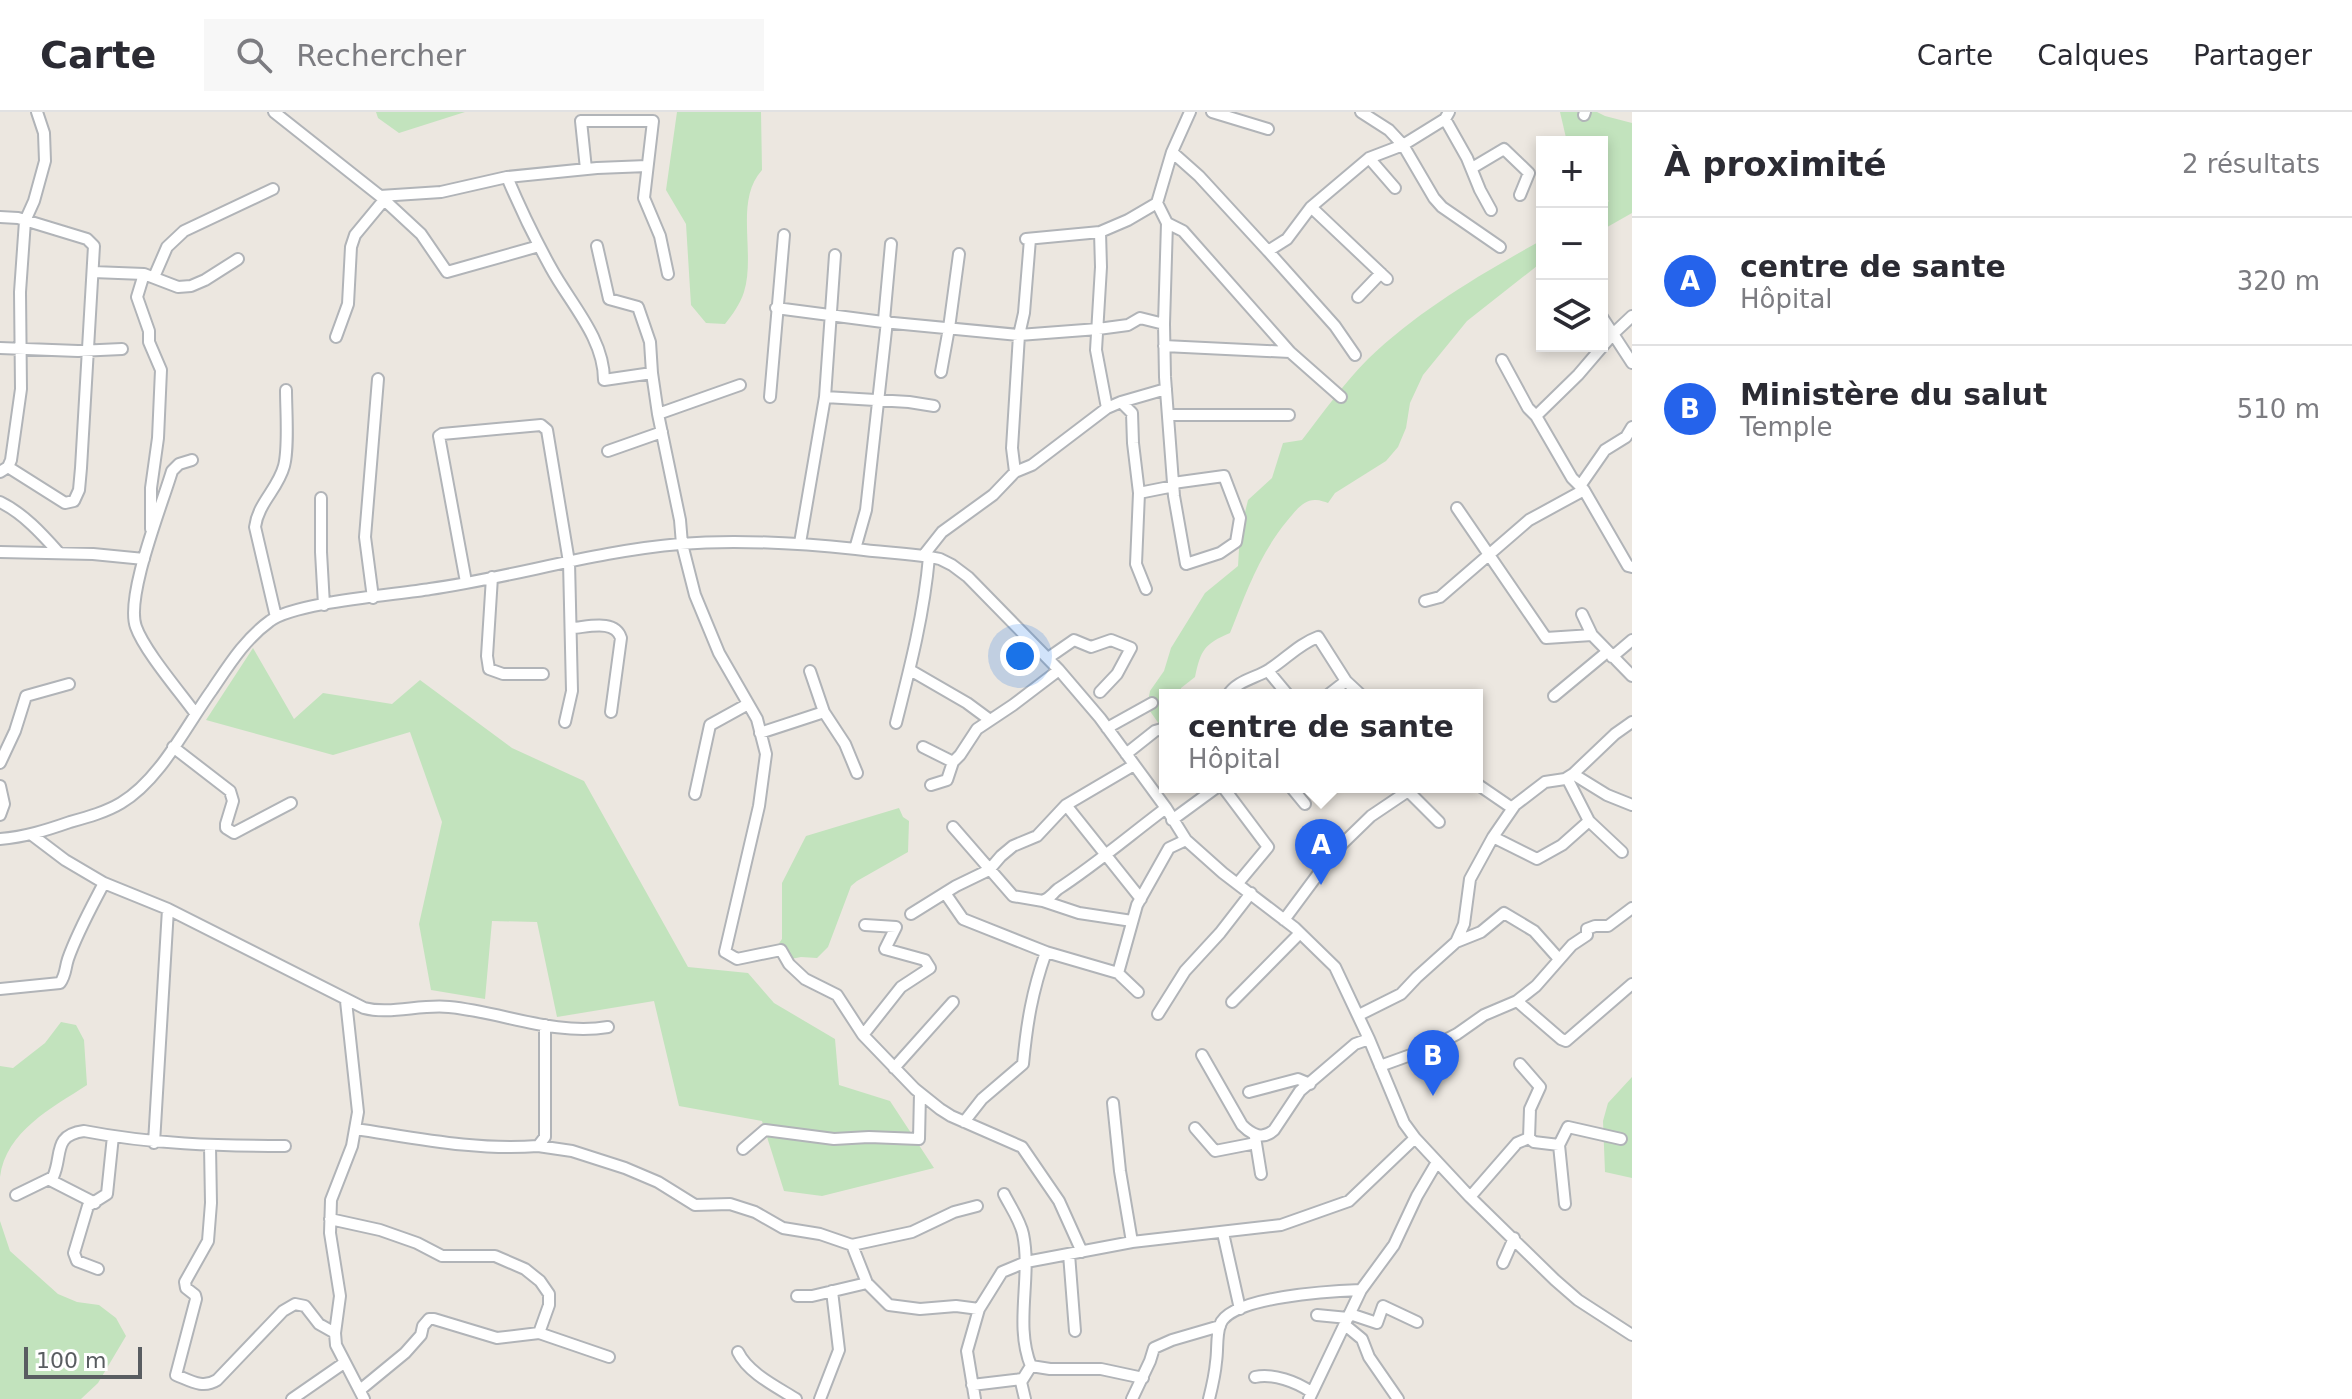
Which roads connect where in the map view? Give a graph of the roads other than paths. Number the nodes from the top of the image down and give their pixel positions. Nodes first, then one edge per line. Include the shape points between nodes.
1 (274, 112) edge
2 (1190, 112) edge
3 (1212, 112) edge
4 (1361, 112) edge
5 (40, 113) edge
6 (1447, 116) edge
7 (1268, 129) dead end
8 (1403, 145) junction
9 (1172, 152) junction
10 (1369, 158) junction
11 (647, 166) junction
12 (1472, 168) junction
13 (586, 169) junction
14 (507, 177) junction
15 (1395, 188) dead end
16 (273, 189) dead end
17 (1520, 195) dead end
18 (382, 198) junction
19 (1157, 203) junction
20 (1311, 207) junction
21 (1491, 210) dead end
22 (0, 217) edge
23 (25, 221) junction
24 (1167, 223) junction
25 (1100, 232) junction
26 (784, 235) dead end
27 (891, 244) dead end
28 (539, 246) junction
29 (597, 246) dead end
30 (1500, 247) dead end
31 (1268, 251) junction
32 (959, 254) dead end
33 (835, 255) dead end
34 (238, 259) dead end
35 (93, 272) junction
36 (668, 274) dead end
37 (149, 276) junction
38 (1358, 297) dead end
39 (776, 308) junction
40 (830, 315) junction
41 (1632, 316) edge
42 (885, 321) junction
43 (1164, 324) junction
44 (1608, 325) edge
45 (949, 328) junction
46 (1098, 329) junction
47 (1614, 333) junction
48 (1019, 335) junction
49 (336, 337) dead end
50 (1164, 346) junction
51 (0, 348) edge
52 (22, 348) junction
53 (122, 349) dead end
54 (89, 350) junction
55 (1290, 352) junction
56 (1355, 355) dead end
57 (1502, 360) dead end
58 (1632, 363) edge
59 (941, 372) dead end
60 (652, 373) junction
61 (378, 379) dead end
62 (740, 385) dead end
63 (1166, 389) junction
64 (286, 390) dead end
65 (770, 397) dead end
66 (825, 397) junction
67 (1341, 397) dead end
68 (866, 400) junction
69 (879, 401) junction
70 (1121, 402) junction
71 (934, 406) dead end
72 (1107, 408) junction
73 (658, 414) junction
74 (1169, 415) junction
75 (1289, 415) dead end
76 (1536, 416) junction
77 (662, 432) junction
78 (1630, 436) edge
79 (608, 451) dead end
80 (192, 460) dead end
81 (4, 469) edge
82 (1015, 472) junction
83 (1173, 485) junction
84 (1582, 488) junction
85 (1139, 493) junction
86 (321, 498) dead end
87 (0, 502) edge
88 (1457, 508) dead end
89 (150, 543) junction
90 (800, 543) junction
91 (682, 544) junction
92 (855, 549) junction
93 (0, 552) edge
94 (59, 553) junction
95 (1488, 554) junction
96 (926, 556) junction
97 (144, 559) junction
98 (569, 562) junction
99 (1632, 567) edge
100 (492, 577) junction
101 (466, 582) junction
102 (1146, 589) dead end
103 (373, 598) junction
104 (1425, 601) dead end
105 (324, 605) junction
106 (1582, 614) dead end
107 (276, 617) junction
108 (572, 628) junction
109 (1592, 635) junction
110 (1632, 640) edge
111 (1610, 654) junction
112 (1048, 658) junction
113 (910, 670) junction
114 (1059, 670) junction
115 (810, 671) dead end
116 (1268, 671) junction
117 (543, 674) dead end
118 (1632, 676) edge
119 (1346, 681) junction
120 (69, 684) dead end
121 (1231, 689) edge
122 (1283, 689) edge
123 (1336, 689) edge
124 (1355, 689) edge
125 (1100, 692) dead end
126 (1554, 696) dead end
127 (1152, 703) dead end
128 (748, 704) junction
129 (611, 712) dead end
130 (824, 712) junction
131 (195, 713) junction
132 (990, 720) junction
133 (565, 722) dead end
134 (1632, 722) edge
135 (896, 723) dead end
136 (1107, 728) junction
137 (1159, 730) edge
138 (760, 733) junction
139 (173, 747) junction
140 (923, 747) dead end
141 (1126, 754) junction
142 (953, 762) junction
143 (0, 763) edge
144 (1134, 765) junction
145 (857, 773) dead end
146 (1570, 776) junction
147 (931, 785) dead end
148 (0, 786) edge
149 (1483, 788) edge
150 (1211, 793) edge
151 (1225, 793) edge
152 (1296, 793) edge
153 (1405, 793) edge
154 (1414, 793) edge
155 (695, 794) dead end
156 (291, 803) dead end
157 (1305, 804) dead end
158 (1066, 805) junction
159 (1632, 805) edge
160 (1166, 808) junction
161 (1512, 808) junction
162 (0, 815) edge
163 (1172, 820) junction
164 (1589, 821) junction
165 (1439, 822) dead end
166 (953, 827) dead end
167 (32, 835) junction
168 (1493, 837) junction
169 (0, 839) edge
170 (1186, 840) junction
171 (1622, 852) dead end
172 (1104, 855) junction
173 (989, 870) junction
174 (104, 883) junction
175 (1238, 883) junction
176 (945, 893) junction
177 (1251, 893) junction
178 (1141, 899) junction
179 (1043, 901) junction
180 (1632, 908) edge
181 (168, 909) junction
182 (911, 914) dead end
183 (1284, 920) junction
184 (1132, 921) junction
185 (865, 925) dead end
186 (1300, 933) junction
187 (1456, 942) junction
188 (1046, 952) junction
189 (1559, 959) junction
190 (1118, 973) junction
191 (1632, 984) edge
192 (0, 989) edge
193 (1138, 992) dead end
194 (346, 1001) junction
195 (1517, 1001) junction
196 (953, 1002) dead end
197 (1232, 1002) dead end
198 (1158, 1014) dead end
199 (1359, 1015) junction
200 (545, 1025) junction
201 (608, 1027) dead end
202 (863, 1035) junction
203 (1369, 1039) junction
204 (1202, 1055) dead end
205 (1520, 1064) dead end
206 (1380, 1066) junction
207 (894, 1068) junction
208 (1310, 1084) junction
209 (1249, 1092) dead end
210 (920, 1093) junction
211 (1113, 1103) dead end
212 (964, 1122) junction
213 (1195, 1128) dead end
214 (356, 1129) junction
215 (113, 1136) junction
216 (1415, 1138) junction
217 (1529, 1138) junction
218 (1255, 1139) junction
219 (1621, 1139) dead end
220 (154, 1143) junction
221 (1559, 1145) junction
222 (210, 1146) junction
223 (285, 1146) dead end
224 (538, 1146) junction
225 (743, 1149) dead end
226 (1437, 1162) junction
227 (1261, 1174) dead end
228 (50, 1180) junction
229 (1004, 1194) dead end
230 (16, 1195) dead end
231 (1470, 1197) junction
232 (95, 1203) junction
233 (1565, 1204) dead end
234 (977, 1206) dead end
235 (330, 1219) junction
236 (1223, 1233) junction
237 (1514, 1238) junction
238 (1132, 1242) junction
239 (852, 1245) junction
240 (1082, 1252) junction
241 (1069, 1254) junction
242 (1026, 1262) junction
243 (1503, 1263) dead end
244 (98, 1269) dead end
245 (867, 1283) junction
246 (1361, 1290) junction
247 (832, 1291) junction
248 (797, 1296) dead end
249 (979, 1309) junction
250 (1240, 1309) junction
251 (1317, 1315) dead end
252 (1348, 1319) junction
253 (1417, 1322) dead end
254 (1220, 1326) junction
255 (1075, 1331) dead end
256 (335, 1333) junction
257 (539, 1333) junction
258 (1632, 1335) edge
259 (738, 1352) dead end
260 (609, 1357) dead end
261 (344, 1363) junction
262 (1031, 1366) junction
263 (1255, 1377) dead end
264 (1143, 1378) junction
265 (1022, 1379) junction
266 (972, 1385) junction
267 (362, 1394) edge
268 (1310, 1396) edge
269 (292, 1399) edge
270 (796, 1399) edge
271 (820, 1399) edge
272 (975, 1399) edge
273 (1025, 1399) edge
274 (1132, 1399) edge
275 (1209, 1399) edge
276 (1398, 1399) edge

1 - 18 street
2 - 9 street
3 - 7 street
4 - 8 street
5 - 23 street via 45,161
6 - 8 street
6 - 12 street
8 - 10 street
8 - 30 street via 1438,203
9 - 19 street
9 - 31 street
10 - 15 street
10 - 20 street
11 - 13 street
11 - 13 street via 653,121 581,121
11 - 36 street via 644,198
12 - 17 street via 1504,149 1529,173
12 - 21 street
13 - 14 street
14 - 18 street
14 - 28 street
16 - 37 street via 184,231
18 - 28 street via 421,234 447,272
18 - 49 street via 351,247 348,304
19 - 24 street
19 - 25 street
20 - 31 street via 1287,239
20 - 38 street via 1384,276
22 - 23 street
23 - 35 street via 87,239 94,246
23 - 52 street
24 - 43 street
24 - 55 street via 1183,231 1211,260
25 - 46 street
25 - 48 street via 1028,239
26 - 39 street
27 - 42 street
28 - 60 street via 577,308 602,361 604,380
29 - 60 street via 609,299 638,307 650,342
31 - 56 street
32 - 45 street
33 - 40 street
34 - 37 street via 191,286
35 - 37 street
35 - 54 street
37 - 89 street via 137,297 161,370
39 - 40 street
39 - 65 street
40 - 42 street
40 - 66 street
41 - 47 street
42 - 45 street
42 - 68 street via 879,382
42 - 69 street
43 - 46 street via 1140,318
43 - 50 street
44 - 47 street
45 - 48 street
45 - 59 street
46 - 48 street
46 - 72 street via 1096,350
47 - 58 street
47 - 76 street
48 - 82 street
50 - 55 street
50 - 63 street
51 - 52 street
52 - 54 street
52 - 81 street via 14,447
53 - 54 street
54 - 81 street via 74,501 65,503
55 - 67 street
57 - 76 street
60 - 73 street
61 - 103 street via 365,537
62 - 73 street
63 - 70 street
63 - 74 street
64 - 107 street via 284,465 257,512 255,527
66 - 68 street
66 - 90 street
68 - 69 street
69 - 71 street
69 - 92 street via 866,510
70 - 72 street
70 - 85 street via 1132,413
72 - 82 street
73 - 77 street
74 - 75 street
74 - 83 street
76 - 84 street
77 - 79 street
77 - 91 street
78 - 84 street via 1605,450
80 - 89 street via 172,471
82 - 96 street via 942,532
83 - 83 street via 1186,564 1236,542 1240,518 1224,476
83 - 85 street
84 - 95 street via 1529,520
84 - 99 street
85 - 102 street via 1136,564
86 - 105 street
87 - 94 street
88 - 95 street
89 - 97 street
90 - 91 street
90 - 92 street
91 - 98 street
91 - 128 street via 695,595
92 - 96 street
93 - 94 street
94 - 97 street
95 - 104 street via 1440,597
95 - 109 street via 1546,638
96 - 112 street via 968,577
96 - 113 street
97 - 131 street via 133,606 135,626
98 - 100 street
98 - 101 street via 545,427 442,434
98 - 108 street
100 - 101 street
100 - 117 street via 489,669
101 - 103 street
103 - 105 street
105 - 107 street
106 - 109 street
107 - 131 street via 251,636
108 - 129 street via 612,626 619,632
108 - 133 street via 572,691
109 - 111 street
110 - 111 street
111 - 118 street
111 - 126 street
112 - 114 street
112 - 125 street via 1074,640 1091,647 1111,640 1131,648
113 - 132 street
113 - 135 street
114 - 132 street
114 - 136 street
115 - 130 street
116 - 119 street via 1318,637
116 - 121 street
116 - 122 street
119 - 123 street
119 - 124 street
120 - 143 street via 26,696
127 - 136 street
128 - 138 street
128 - 155 street via 710,725
130 - 138 street
130 - 145 street
131 - 139 street
132 - 142 street
134 - 146 street
136 - 141 street
137 - 141 street
138 - 202 street via 766,754 759,806 725,952 737,959 781,950 805,979 837,995
139 - 156 street via 230,791 233,801 226,828 231,832
139 - 167 street via 148,781 120,804
140 - 142 street
141 - 144 street
142 - 147 street via 947,780
144 - 158 street
144 - 160 street
146 - 159 street
146 - 161 street via 1545,782
146 - 164 street
148 - 162 street
149 - 161 street
150 - 163 street
151 - 175 street via 1268,847
152 - 157 street
153 - 183 street via 1336,850
154 - 165 street
158 - 172 street
158 - 173 street via 1037,836 1013,846
160 - 163 street
160 - 172 street
161 - 168 street
163 - 170 street
164 - 168 street via 1537,859
164 - 171 street
166 - 173 street
167 - 169 street
167 - 174 street
168 - 187 street via 1470,879
170 - 175 street
170 - 178 street via 1169,848
172 - 178 street
172 - 179 street
173 - 176 street
173 - 179 street via 1013,896
174 - 181 street
174 - 192 street via 60,983
175 - 177 street
176 - 182 street
176 - 188 street via 963,919
177 - 183 street
177 - 198 street via 1185,971
178 - 184 street
179 - 184 street
180 - 189 street via 1608,926 1587,929 1587,935
181 - 194 street
181 - 220 street
183 - 186 street
184 - 190 street
185 - 202 street via 896,927 885,949 925,960 930,968 901,987
186 - 197 street
186 - 199 street via 1335,967
187 - 189 street via 1481,932 1504,913 1534,931
187 - 199 street via 1401,994
188 - 190 street
188 - 212 street via 1033,991 1023,1064
189 - 195 street
190 - 193 street
191 - 195 street via 1566,1041
194 - 200 street via 374,1011 423,1005 477,1010
194 - 214 street
195 - 206 street via 1430,1048
196 - 207 street
199 - 203 street
200 - 201 street
200 - 224 street via 545,1137
202 - 207 street
203 - 206 street
203 - 208 street via 1355,1044
204 - 218 street
205 - 217 street via 1540,1087 1530,1109
206 - 216 street
207 - 210 street
208 - 209 street via 1298,1079
208 - 218 street via 1269,1135
210 - 212 street
210 - 225 street via 919,1139 834,1139 765,1130
211 - 238 street
212 - 240 street via 1022,1147 1059,1201
213 - 218 street via 1215,1151
214 - 224 street via 453,1144
214 - 235 street via 331,1200
215 - 220 street
215 - 228 street via 84,1131 68,1136
215 - 232 street via 107,1194
216 - 226 street
216 - 236 street via 1349,1201 1281,1225
217 - 221 street
217 - 231 street via 1517,1143
218 - 227 street
219 - 221 street via 1568,1127
220 - 222 street
221 - 233 street
222 - 223 street
222 - 256 street via 208,1241 185,1282 196,1299 176,1375 201,1385 217,1380 295,1304 305,1306 314,1320
224 - 239 street via 625,1168 695,1205 730,1204 783,1228
226 - 231 street
226 - 246 street via 1394,1245
228 - 230 street
228 - 232 street
229 - 242 street via 1023,1232
231 - 237 street
232 - 244 street via 86,1209 74,1257
234 - 239 street via 912,1232
235 - 256 street via 340,1296
235 - 257 street via 380,1230 442,1256 495,1256 525,1269 549,1294
236 - 238 street
236 - 250 street
237 - 243 street
237 - 258 street via 1578,1300
238 - 240 street
239 - 245 street
240 - 241 street
241 - 242 street
241 - 255 street
242 - 249 street via 1002,1272
242 - 262 street via 1024,1350
245 - 247 street
245 - 249 street via 889,1305
246 - 250 street via 1306,1292
246 - 252 street
247 - 248 street
247 - 271 street via 839,1350
249 - 266 street via 967,1351
250 - 254 street
251 - 252 street
252 - 253 street via 1377,1323 1383,1306
252 - 268 street
252 - 276 street
254 - 264 street via 1154,1348
254 - 275 street
256 - 261 street
257 - 260 street
257 - 267 street via 497,1338 429,1319 405,1353
259 - 270 street
261 - 267 street
261 - 269 street
262 - 264 street via 1101,1369
262 - 265 street
263 - 268 street via 1299,1384
264 - 274 street
265 - 266 street
265 - 273 street
266 - 272 street

